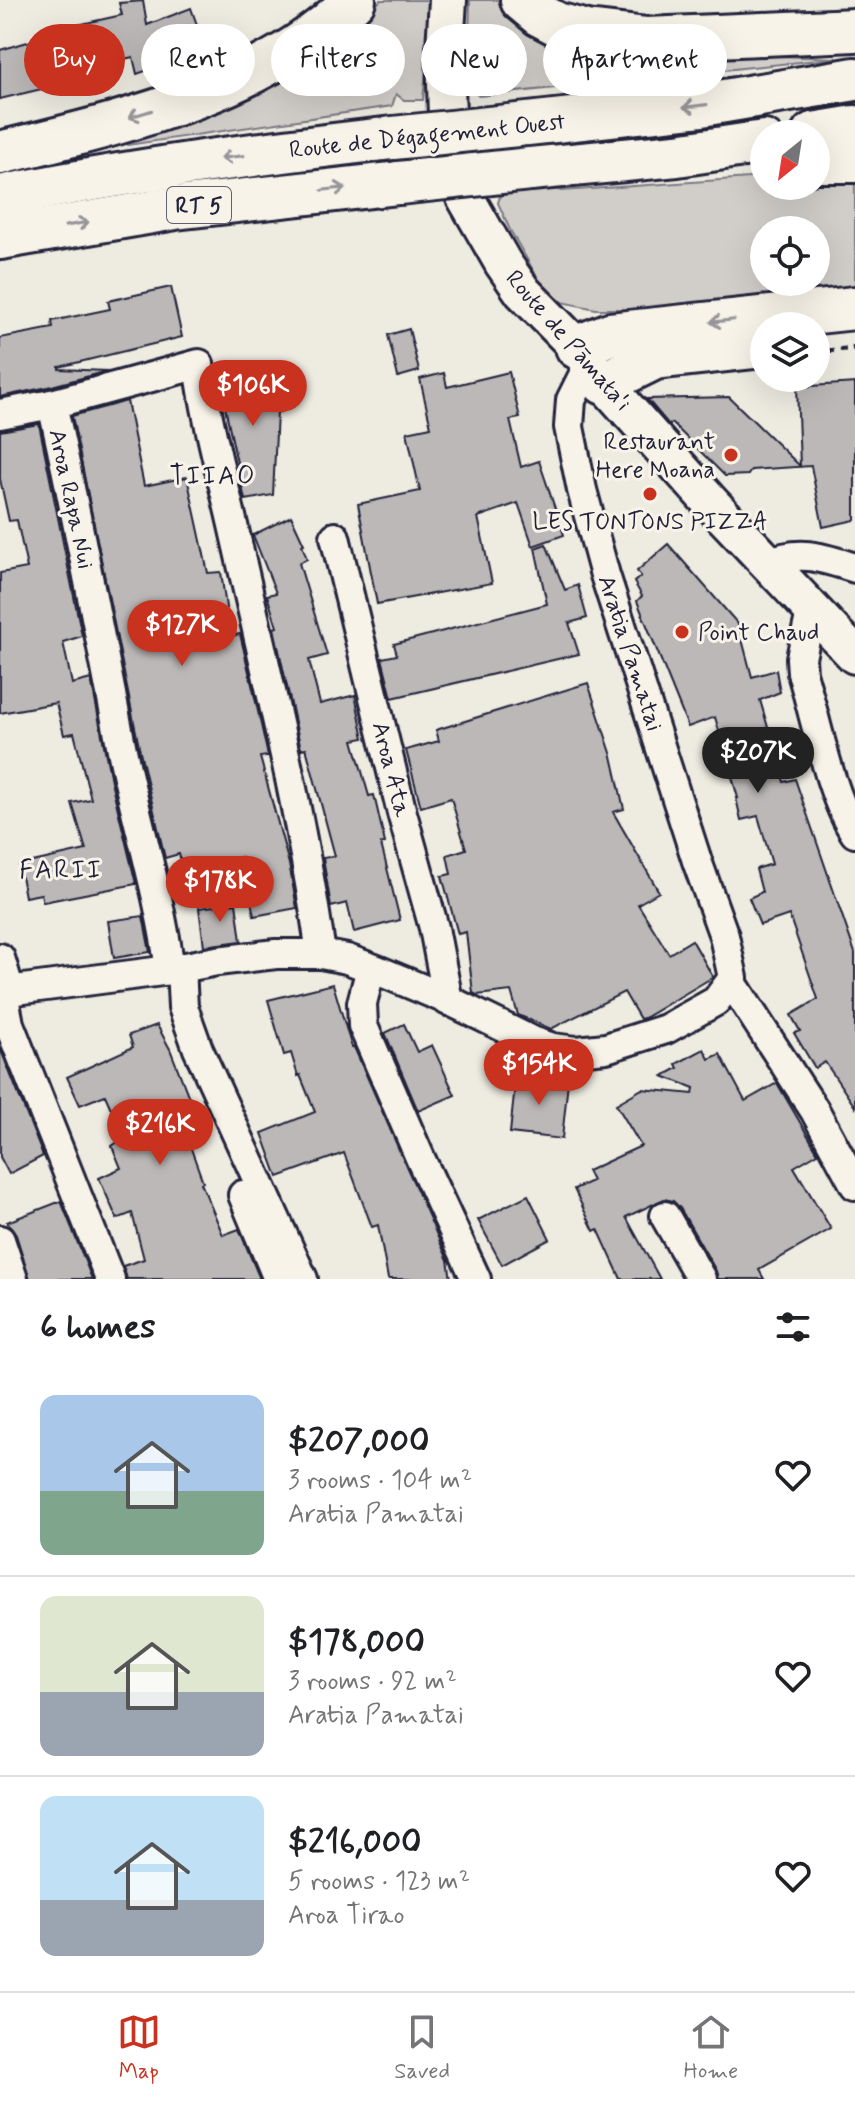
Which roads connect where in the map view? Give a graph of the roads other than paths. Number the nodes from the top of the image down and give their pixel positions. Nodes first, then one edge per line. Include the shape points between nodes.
1 (354, 0) edge
2 (448, 0) edge
3 (522, 0) edge
4 (855, 30) edge
5 (855, 79) edge
6 (855, 127) edge
7 (830, 131) edge
8 (750, 144) edge
9 (0, 153) edge
10 (750, 161) edge
11 (830, 161) edge
12 (855, 161) edge
13 (530, 169) junction
14 (0, 197) edge
15 (0, 238) edge
16 (855, 308) edge
17 (855, 334) edge
18 (830, 337) edge
19 (750, 348) edge
20 (590, 365) junction
21 (52, 404) junction
22 (0, 414) edge
23 (335, 537) dead end
24 (768, 563) junction
25 (855, 568) edge
26 (812, 607) junction
27 (855, 655) edge
28 (855, 833) edge
29 (321, 954) junction
30 (0, 958) edge
31 (371, 968) junction
32 (168, 970) junction
33 (731, 981) junction
34 (4, 992) edge
35 (448, 1001) junction
36 (855, 1185) edge
37 (665, 1216) dead end
38 (0, 1240) edge
39 (13, 1279) edge
40 (110, 1279) edge
41 (278, 1279) edge
42 (303, 1279) edge
43 (476, 1279) edge
44 (701, 1279) edge

1 -> 9 highway via 335,19 243,79 73,135
2 - 20 main road, Route de Pāmata'i via 448,152 464,195 523,292
3 - 4 highway via 557,24 633,37
5 -> 14 highway, Route de Dégagement Ouest / RT 5, bridge via 701,105 225,157
6 - 7 highway
8 - 13 highway, Route de Dégagement Ouest / RT 5
10 - 13 highway
11 - 12 highway
15 -> 13 highway, Route de Dégagement Ouest / RT 5, bridge via 175,208
16 -> 20 highway via 610,334
17 - 18 highway
19 - 20 highway
20 - 24 main road, Route de Pāmata'i
20 - 33 street, Aratia Pamatai via 571,400 569,427 582,490 724,936
21 - 22 street, Aroa Rapa Nui
21 - 29 street, Aroa Rapa Nui via 199,364 300,831
21 - 32 street, Aroa Rapa Nui via 123,753 164,923
23 - 35 street, Aroa Ata
24 - 25 street via 807,554
24 - 26 main road, Route de Pāmata'i
26 - 27 main road, Route de Pāmata'i
26 - 28 street via 802,673 836,790
29 - 31 street
29 - 32 street via 276,954
30 - 34 street
31 - 35 street
31 - 43 street via 362,1003 363,1026
32 - 34 street
32 - 41 street via 186,1065
32 - 42 street, Aroa Rapa Nui via 198,1049
33 - 35 street via 716,1001 666,1029 588,1050 532,1041
33 - 36 street via 808,1099
34 - 40 street via 9,1024
37 - 44 street
38 - 39 street

